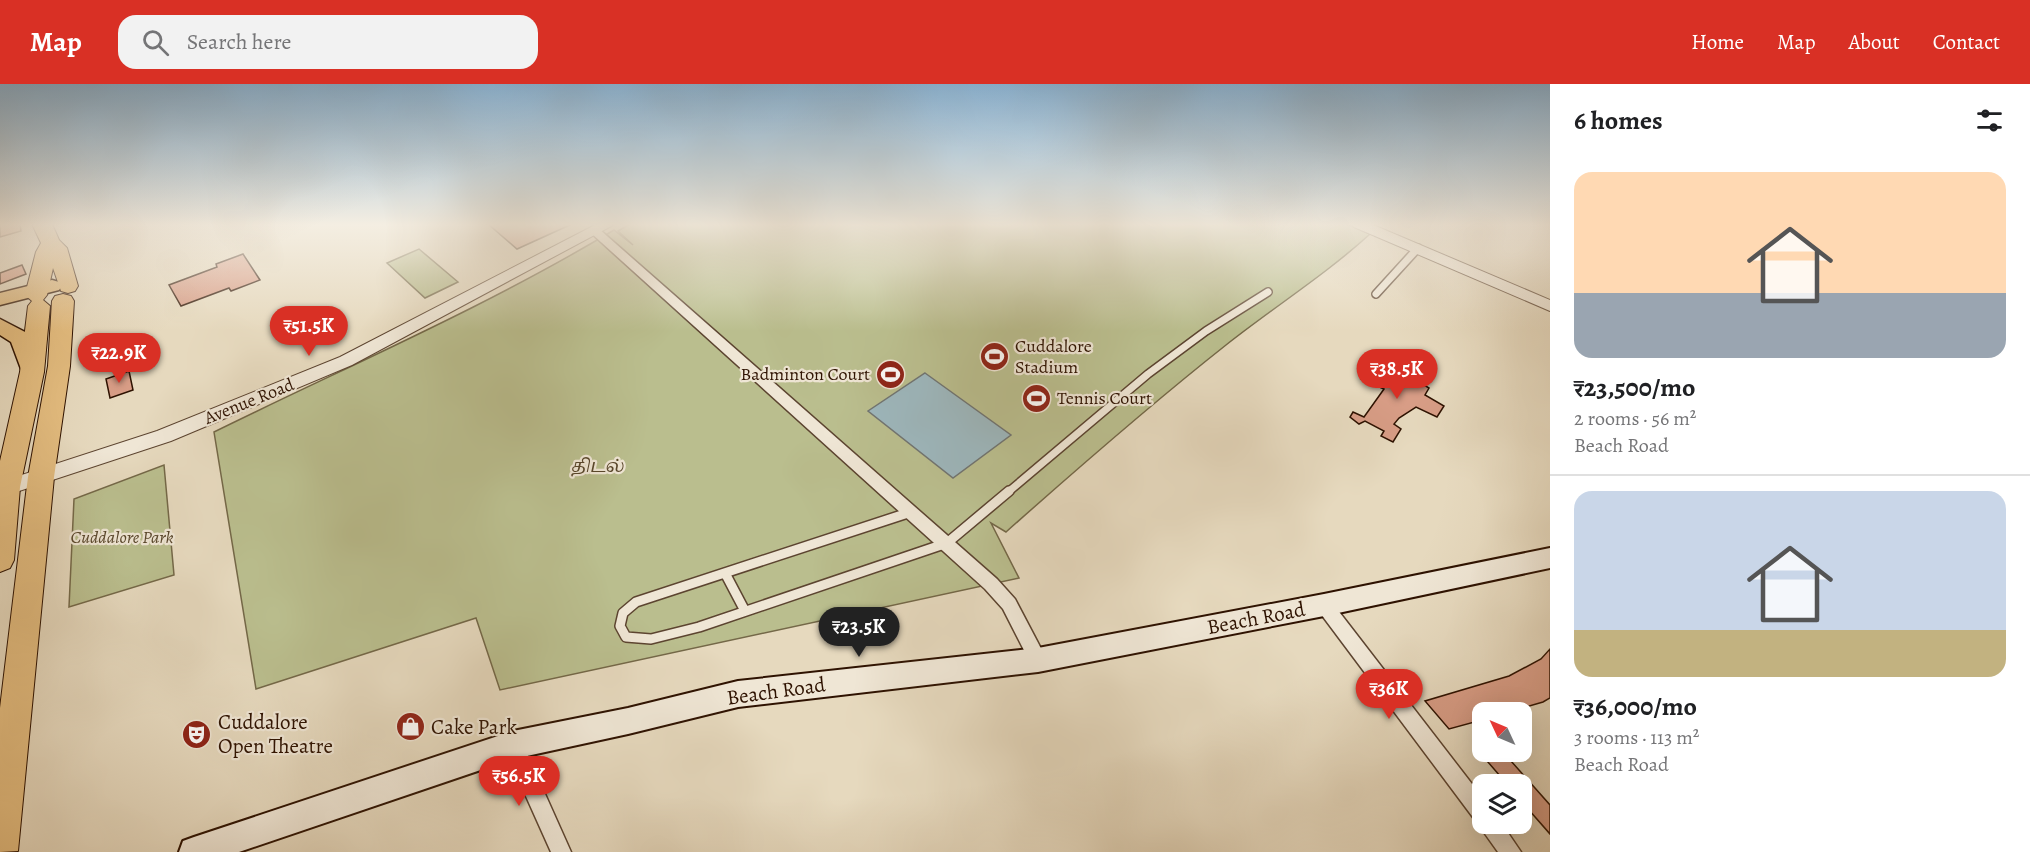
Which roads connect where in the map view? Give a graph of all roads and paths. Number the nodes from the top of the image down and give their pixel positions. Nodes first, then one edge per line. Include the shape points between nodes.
1 (46, 260) edge
2 (54, 260) edge
3 (539, 260) edge
4 (638, 260) edge
5 (1407, 260) edge
6 (1445, 260) edge
7 (46, 292) junction
8 (1268, 292) dead end
9 (1377, 294) dead end
10 (0, 298) edge
11 (1550, 306) edge
12 (0, 309) edge
13 (0, 326) edge
14 (32, 372) junction
15 (41, 477) junction
16 (4, 488) edge
17 (912, 512) junction
18 (947, 543) junction
19 (1550, 558) edge
20 (0, 560) edge
21 (725, 573) junction
22 (1324, 605) junction
23 (746, 610) junction
24 (1038, 660) junction
25 (513, 745) junction
26 (1472, 800) edge
27 (1498, 834) edge
28 (0, 851) edge
29 (194, 852) edge
30 (561, 852) edge
31 (1511, 852) edge

1 - 7 highway
2 - 7 highway
3 - 15 street, Avenue Road via 346,361 164,436
4 - 17 street
5 - 9 lane
6 - 11 street
7 - 10 main road
7 - 12 main road
7 - 14 highway
7 - 15 highway via 59,366
8 - 18 lane via 1148,374
13 - 14 main road via 20,338
14 - 16 highway
15 - 16 street, Avenue Road
15 - 28 highway
16 - 20 highway
17 - 18 street
17 - 21 lane
18 - 23 lane
18 - 24 street via 1009,604
19 - 22 main road, Beach Road
21 - 23 lane
21 - 23 lane via 636,602 621,614 621,630 626,637 651,639
22 - 24 main road, Beach Road
22 - 26 street
24 - 25 main road, Beach Road via 738,694
25 - 29 main road, Beach Road
25 - 30 street
27 - 31 street

